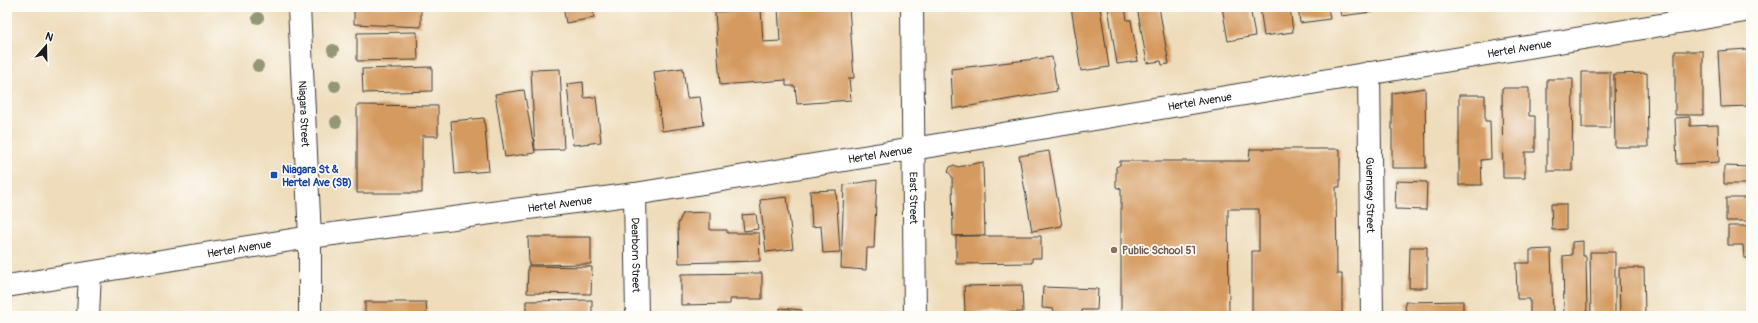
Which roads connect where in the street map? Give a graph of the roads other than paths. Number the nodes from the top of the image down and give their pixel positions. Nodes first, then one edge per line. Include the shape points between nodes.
1 (299, 7) edge
2 (912, 7) edge
3 (1751, 10) edge
4 (1369, 73) junction
5 (912, 149) junction
6 (635, 194) junction
7 (310, 237) junction
8 (90, 273) junction
9 (7, 286) edge
10 (88, 316) edge
11 (310, 316) edge
12 (637, 316) edge
13 (915, 316) edge
14 (1372, 316) edge

1 - 7 street, Niagara Street
2 - 5 street, East Street
3 - 4 street, Hertel Avenue
4 - 5 street, Hertel Avenue
4 - 14 street, Guernsey Street
5 - 6 street, Hertel Avenue
5 - 13 street, East Street
6 - 7 street, Hertel Avenue
6 - 12 street, Dearborn Street
7 - 8 street, Hertel Avenue
7 - 11 street, Niagara Street
8 - 9 street, Hertel Avenue
8 - 10 street

